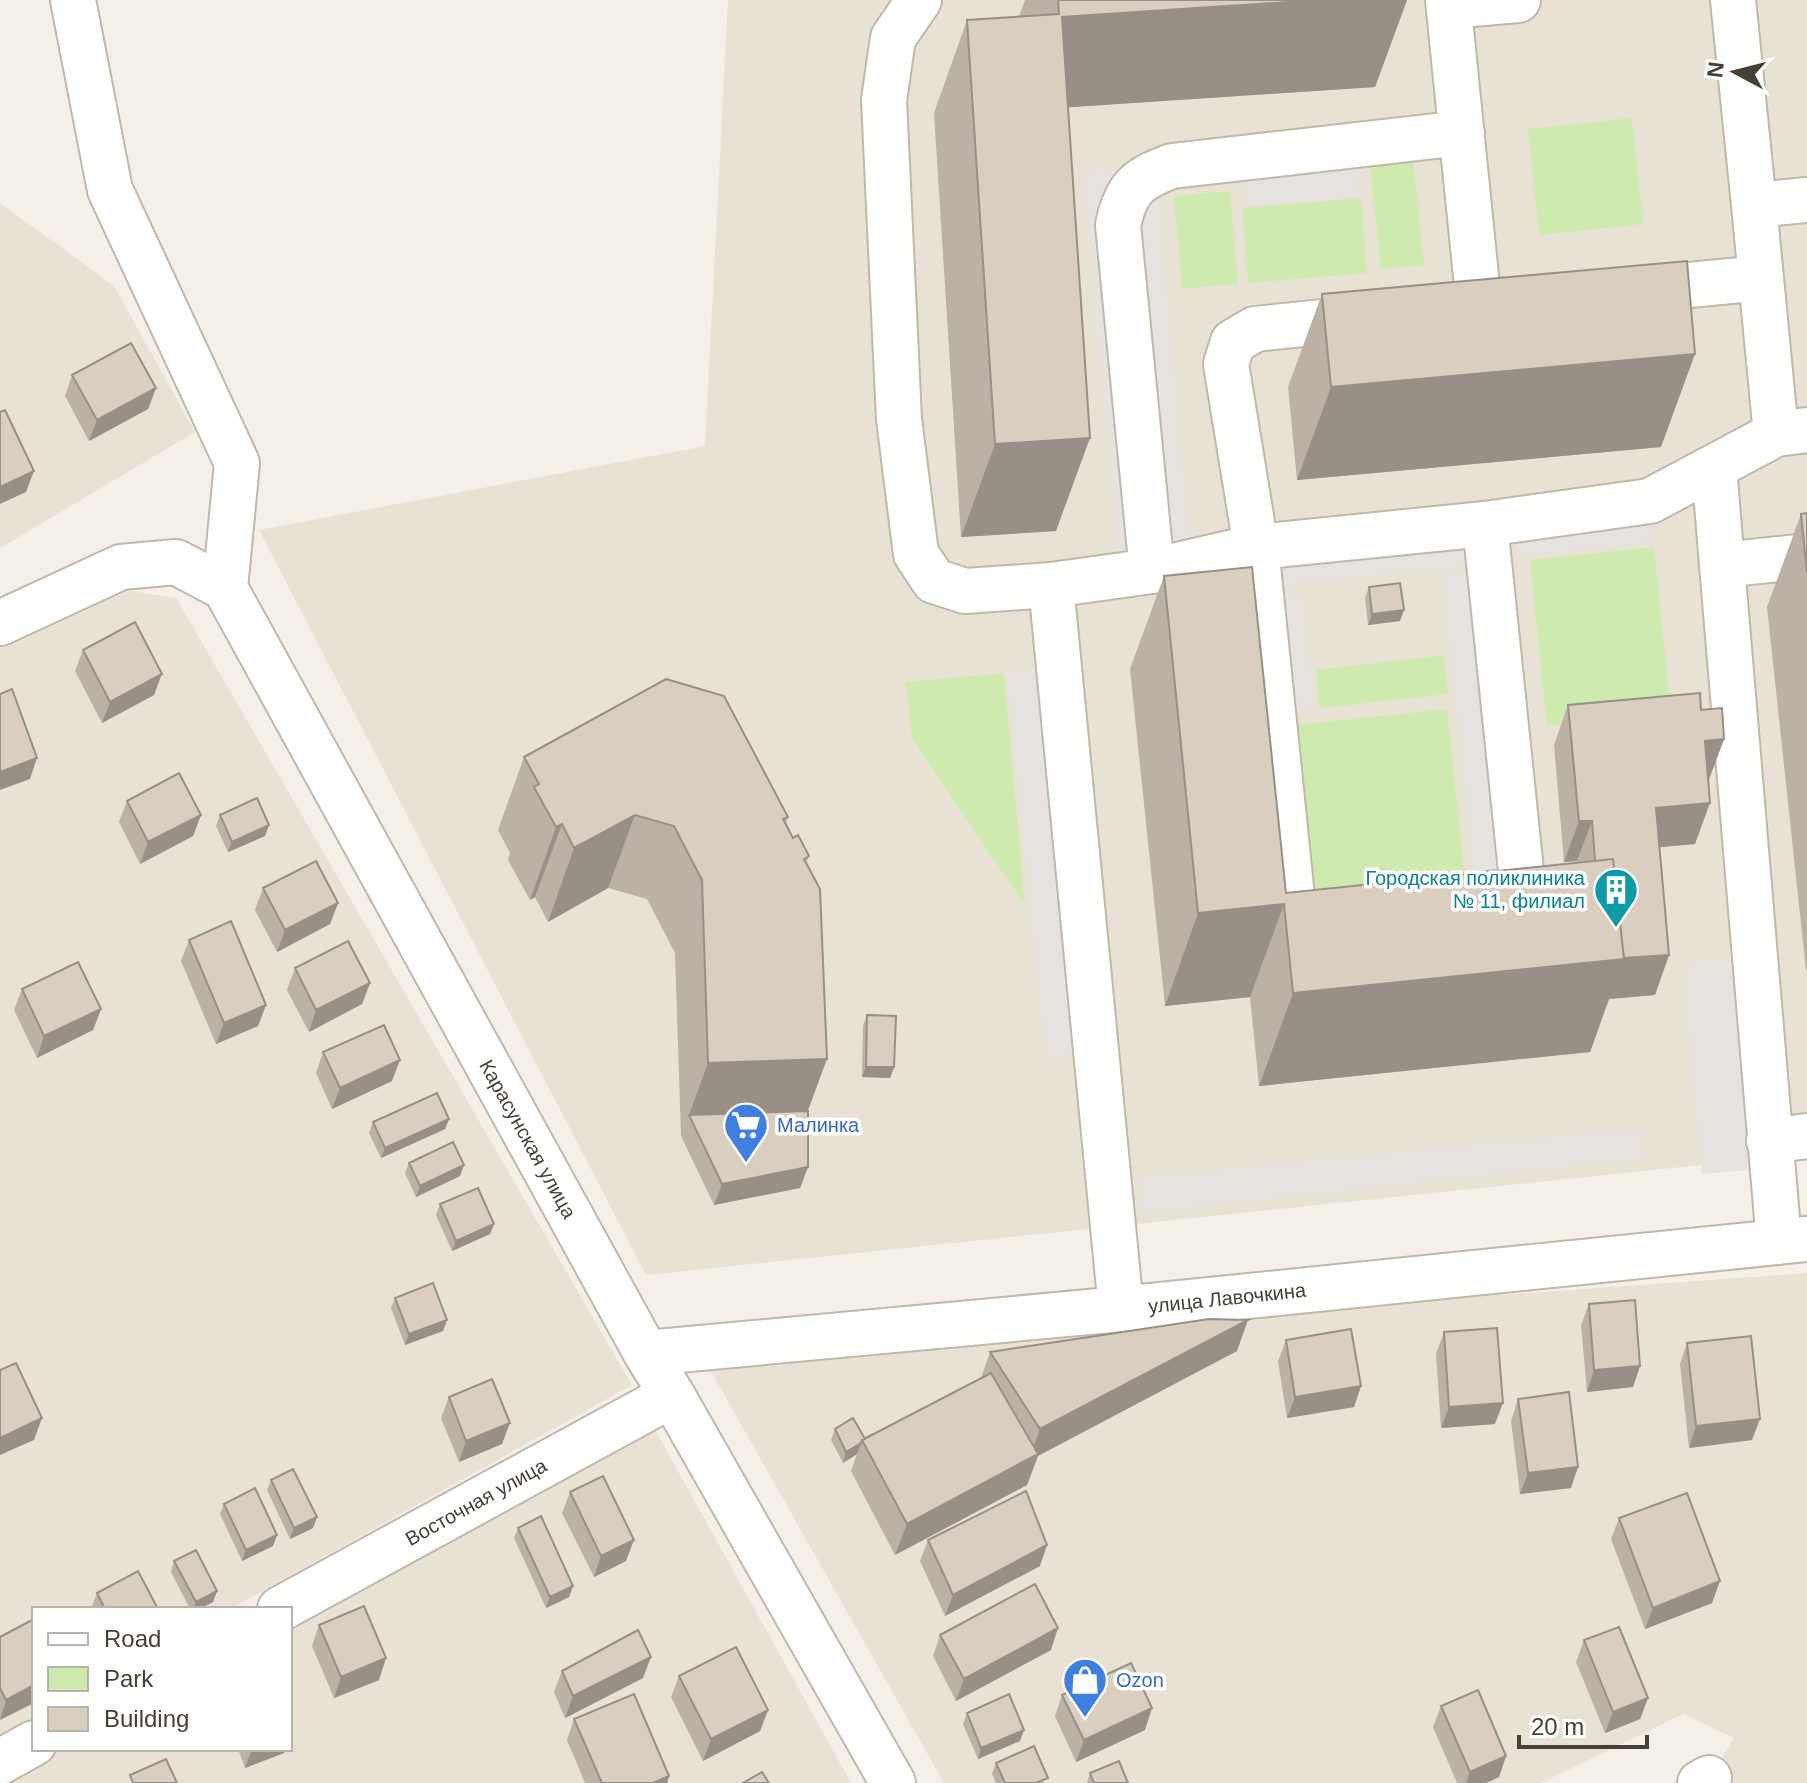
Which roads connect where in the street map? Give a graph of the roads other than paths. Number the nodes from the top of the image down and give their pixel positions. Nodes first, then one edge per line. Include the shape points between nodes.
1 (73, 0) edge
2 (919, 0) edge
3 (1518, 0) edge
4 (1733, 0) edge
5 (1448, 3) edge
6 (1462, 133) junction
7 (1807, 200) edge
8 (1754, 205) junction
9 (1761, 278) junction
10 (1589, 295) edge
11 (1526, 302) edge
12 (1479, 306) junction
13 (1792, 432) edge
14 (1714, 467) junction
15 (1485, 524) junction
16 (1256, 547) junction
17 (1807, 556) edge
18 (1722, 565) junction
19 (1152, 571) junction
20 (1051, 585) junction
21 (225, 588) junction
22 (0, 623) edge
23 (1447, 899) edge
24 (1370, 907) edge
25 (1788, 1139) edge
26 (1793, 1241) edge
27 (1121, 1309) junction
28 (646, 1353) junction
29 (672, 1395) junction
30 (284, 1607) edge
31 (32, 1744) edge
32 (0, 1762) edge
33 (893, 1783) edge

1 - 21 street via 110,190 237,463
2 - 20 street via 893,38 884,100 899,419 916,554 934,581 965,591
3 - 5 street
4 - 8 street
5 - 6 street
6 - 12 street
6 - 19 street via 1172,166 1133,186 1118,225
7 - 8 street
8 - 9 street
9 - 10 street
9 - 13 street
11 - 12 street
12 - 16 street via 1255,329 1233,342 1226,364
13 - 14 street
14 - 15 street via 1650,501
14 - 18 street
15 - 16 street
15 - 23 street via 1523,890
16 - 19 street
16 - 24 street via 1294,916
17 - 18 street
18 - 25 street
19 - 20 street
20 - 27 street
21 - 22 street via 176,562 121,567
21 - 28 street, Карасунская улица
25 - 26 street
26 - 27 street, улица Лавочкина
27 - 28 street, улица Лавочкина
28 - 29 street, Карасунская улица
29 - 30 street, Восточная улица
29 - 33 street, Карасунская улица
31 - 32 street

